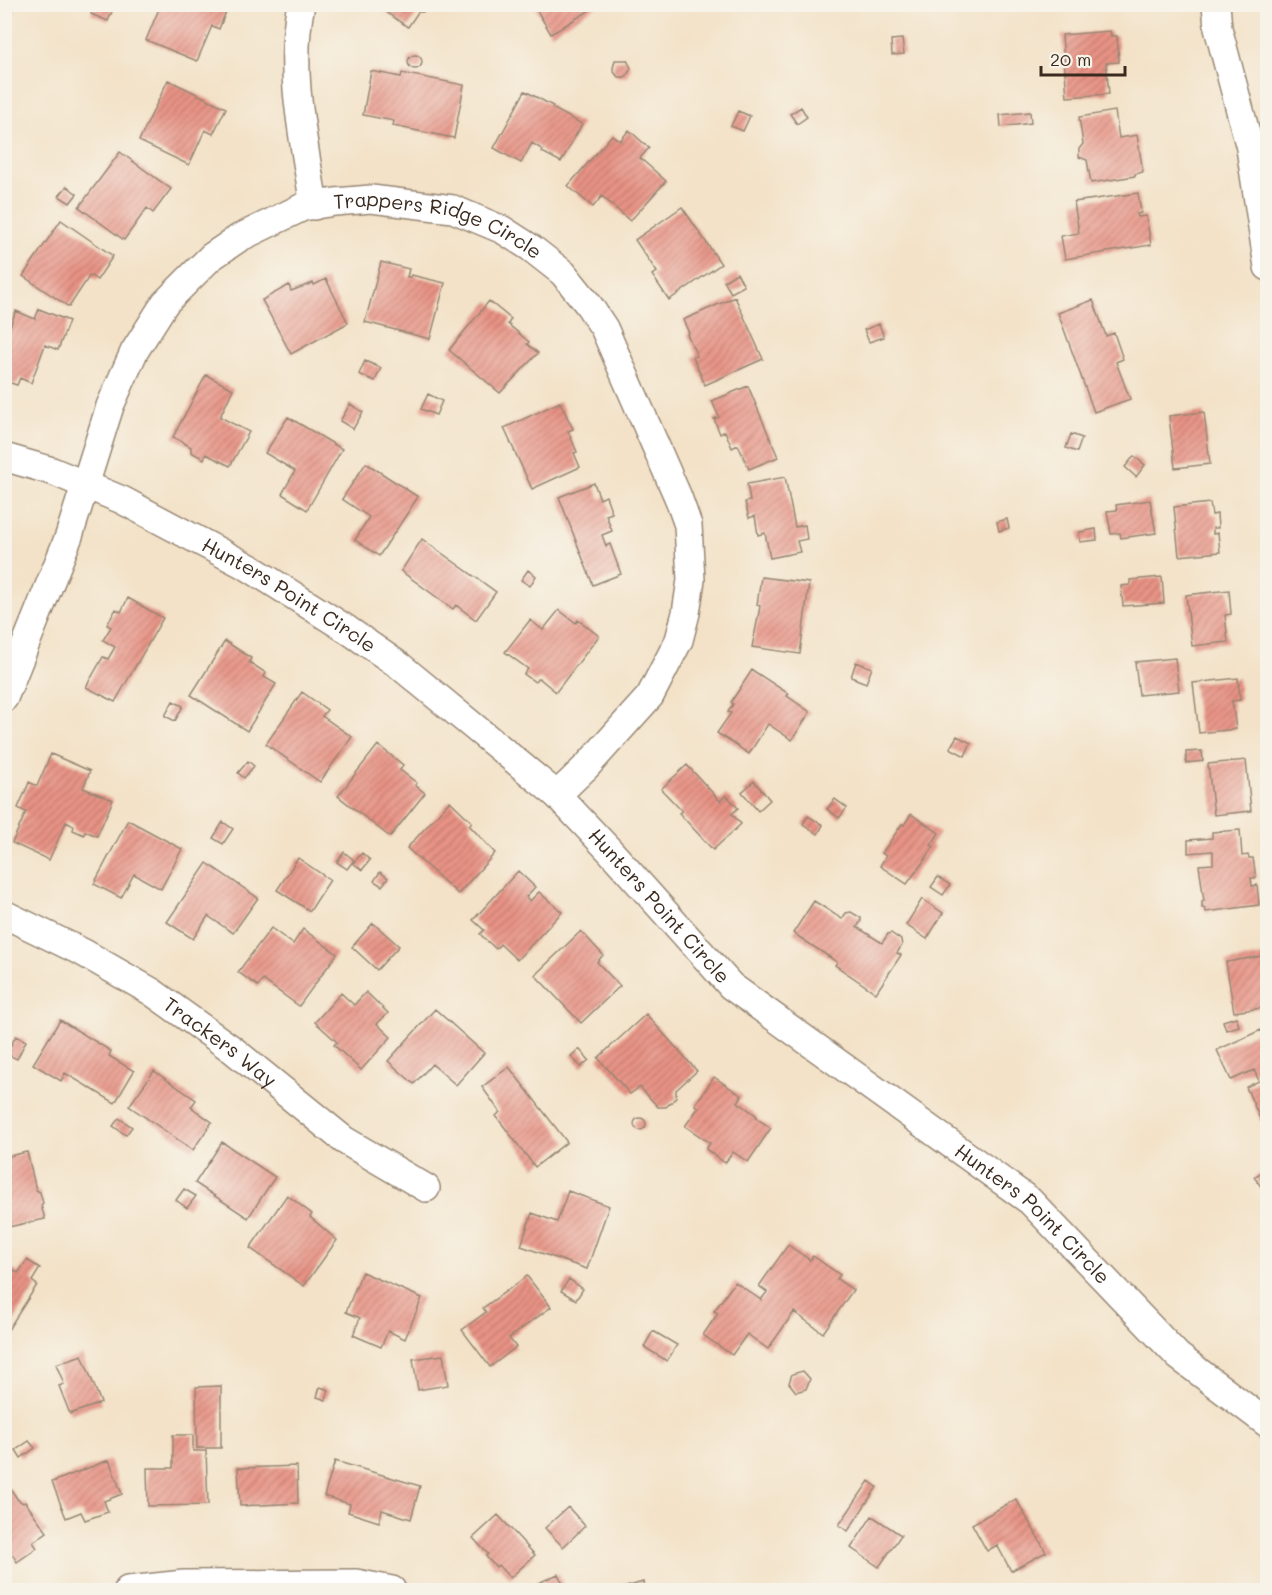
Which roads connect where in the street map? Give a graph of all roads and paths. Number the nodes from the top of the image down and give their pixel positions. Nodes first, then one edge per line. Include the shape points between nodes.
1 (301, 4) edge
2 (1216, 4) edge
3 (314, 206) junction
4 (1268, 267) edge
5 (4, 457) edge
6 (86, 484) junction
7 (4, 698) edge
8 (557, 795) junction
9 (4, 914) edge
10 (426, 1188) dead end
11 (1268, 1424) edge
12 (128, 1590) edge
13 (392, 1590) edge

1 - 3 street via 295,78
2 - 4 street via 1218,28 1250,148
3 - 6 street, Trappers Ridge Circle via 303,207 239,238 211,257 165,303 134,352 110,406
3 - 8 street, Trappers Ridge Circle via 371,199 453,208 503,230 563,273 604,328 678,497 688,525 691,580 679,640 650,696
5 - 6 street, Hunters Point Circle
6 - 7 street, Trappers Ridge Circle
6 - 8 street, Hunters Point Circle via 250,568 348,630 449,704
8 - 11 street, Hunters Point Circle via 731,986 1030,1201 1178,1356
9 - 10 street, Trackers Way via 84,952 152,992 233,1050 344,1140
12 - 13 street via 184,1584 356,1583

